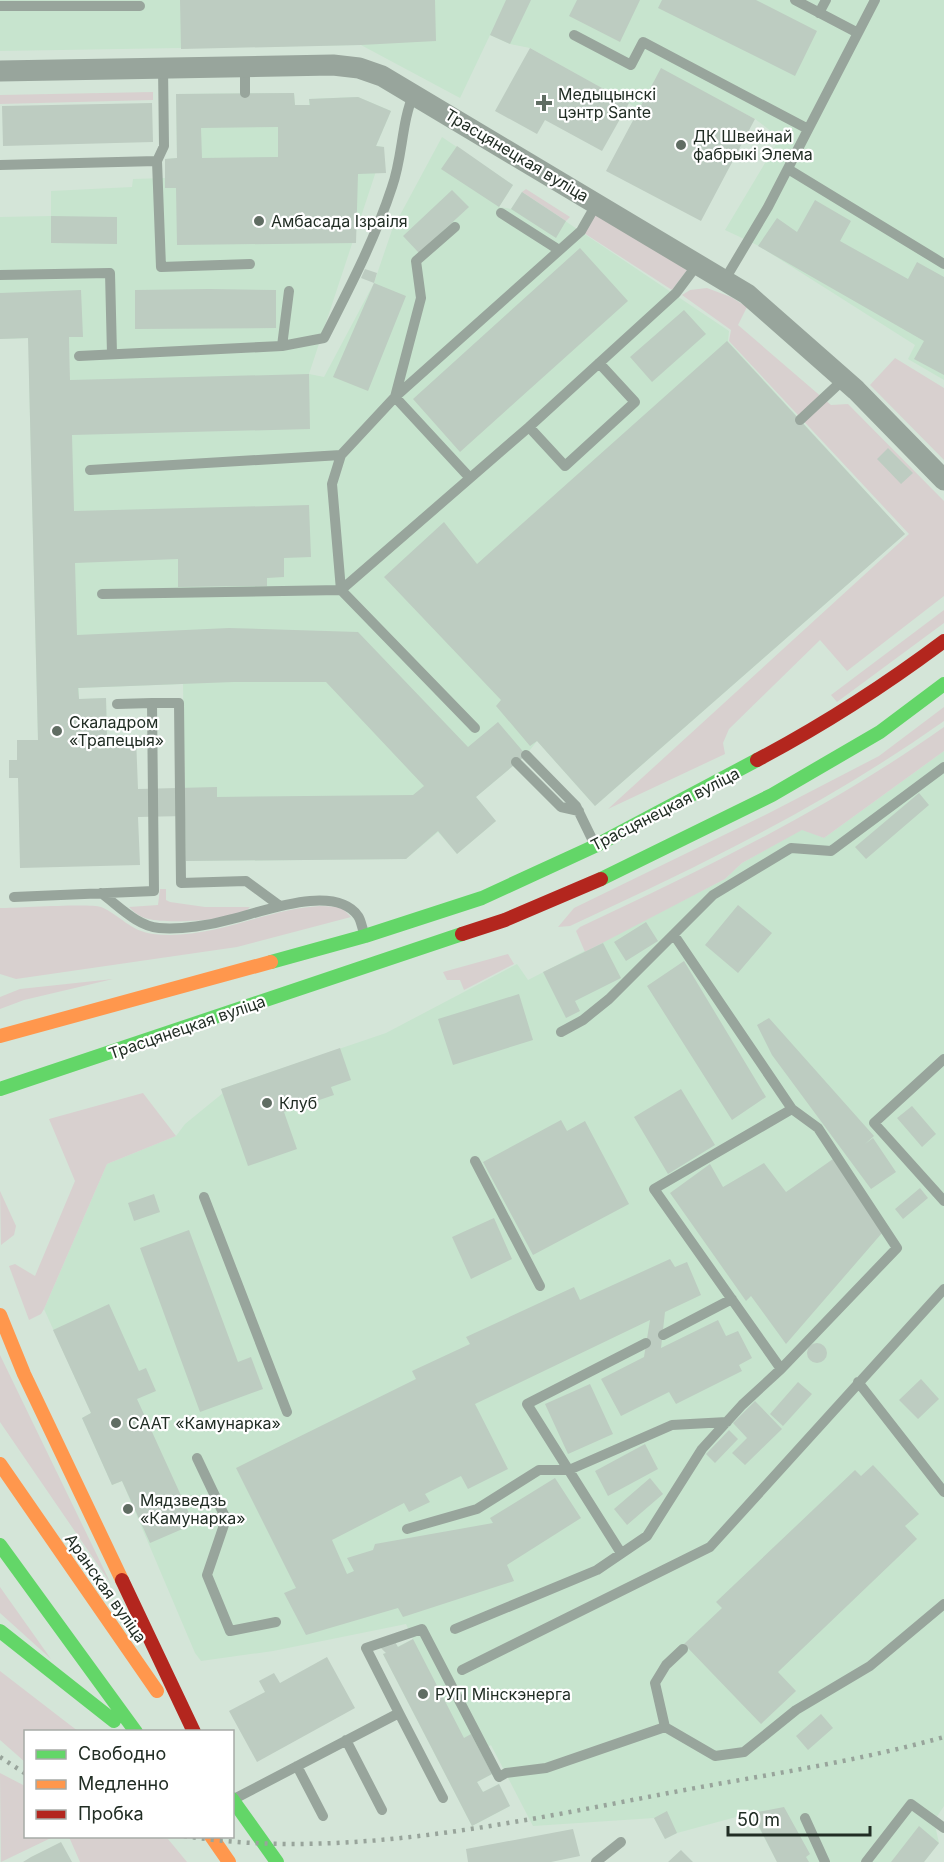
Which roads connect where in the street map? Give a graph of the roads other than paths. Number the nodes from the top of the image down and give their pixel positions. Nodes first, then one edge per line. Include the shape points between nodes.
1 (795, 0) edge
2 (826, 0) edge
3 (875, 0) edge
4 (0, 6) edge
5 (140, 6) dead end
6 (819, 13) junction
7 (858, 33) junction
8 (574, 35) dead end
9 (245, 66) junction
10 (163, 67) junction
11 (0, 71) edge
12 (414, 92) junction
13 (245, 93) dead end
14 (808, 129) junction
15 (157, 161) junction
16 (0, 165) edge
17 (788, 169) junction
18 (597, 203) junction
19 (501, 213) dead end
20 (454, 227) dead end
21 (559, 250) junction
22 (250, 264) dead end
23 (944, 264) edge
24 (697, 265) junction
25 (0, 275) edge
26 (724, 281) junction
27 (289, 291) dead end
28 (282, 346) junction
29 (112, 354) junction
30 (79, 356) dead end
31 (599, 363) junction
32 (844, 379) junction
33 (395, 397) junction
34 (800, 420) dead end
35 (529, 427) junction
36 (341, 454) junction
37 (90, 470) dead end
38 (470, 478) junction
39 (944, 480) edge
40 (341, 590) junction
41 (102, 594) dead end
42 (944, 641) edge
43 (944, 684) edge
44 (152, 703) junction
45 (117, 704) dead end
46 (475, 728) dead end
47 (526, 754) dead end
48 (516, 762) dead end
49 (944, 767) edge
50 (579, 811) junction
51 (595, 846) junction
52 (101, 893) junction
53 (14, 897) dead end
54 (280, 906) junction
55 (674, 935) junction
56 (365, 936) junction
57 (375, 964) junction
58 (561, 1032) dead end
59 (0, 1036) edge
60 (944, 1059) edge
61 (0, 1089) edge
62 (792, 1109) junction
63 (475, 1161) dead end
64 (204, 1197) dead end
65 (944, 1201) edge
66 (540, 1286) dead end
67 (944, 1289) edge
68 (732, 1299) junction
69 (0, 1315) edge
70 (663, 1335) dead end
71 (646, 1343) dead end
72 (781, 1369) junction
73 (858, 1382) junction
74 (287, 1412) dead end
75 (727, 1422) junction
76 (197, 1458) dead end
77 (0, 1464) edge
78 (568, 1470) junction
79 (944, 1492) edge
80 (407, 1528) dead end
81 (0, 1545) edge
82 (621, 1553) junction
83 (944, 1604) edge
84 (276, 1622) dead end
85 (455, 1629) dead end
86 (0, 1630) edge
87 (683, 1649) dead end
88 (462, 1670) dead end
89 (399, 1713) junction
90 (665, 1727) junction
91 (125, 1730) edge
92 (135, 1730) edge
93 (185, 1730) edge
94 (194, 1730) edge
95 (346, 1740) junction
96 (297, 1766) junction
97 (234, 1798) edge
98 (443, 1798) dead end
99 (234, 1800) edge
100 (382, 1810) dead end
101 (323, 1816) dead end
102 (805, 1818) dead end
103 (944, 1828) edge
104 (212, 1838) edge
105 (621, 1842) dead end
106 (229, 1862) edge
107 (277, 1862) edge
108 (596, 1862) edge
109 (825, 1862) edge
110 (866, 1862) edge

1 - 6 lane
2 - 6 lane
3 - 7 lane
4 - 5 lane
6 - 7 lane
7 - 14 lane
8 - 14 lane via 631,65 643,42
9 - 10 street, Трасцянецкая вуліца
9 - 12 street, Трасцянецкая вуліца via 359,68
9 - 13 lane
10 - 11 street, Трасцянецкая вуліца
10 - 15 lane via 164,146
12 - 18 street, Трасцянецкая вуліца
12 - 28 lane via 405,117 393,185 324,338
14 - 17 lane
15 - 16 lane
15 - 22 lane via 161,267
17 - 23 lane
17 - 26 lane
18 - 21 lane via 581,231
18 - 24 street, Трасцянецкая вуліца
19 - 21 lane
20 - 33 lane via 416,261 421,298
21 - 33 lane
24 - 26 street, Трасцянецкая вуліца
24 - 31 lane via 676,293
25 - 29 lane via 110,273
26 - 32 street, Трасцянецкая вуліца via 747,294
27 - 28 lane
28 - 29 lane
29 - 30 lane
31 - 35 lane
31 - 35 lane via 635,402 565,466
32 - 34 lane
32 - 39 street, Трасцянецкая вуліца
33 - 36 lane
33 - 38 lane
35 - 38 lane
36 - 37 lane
36 - 40 lane via 332,484
38 - 40 lane
40 - 41 lane
40 - 46 lane
42 - 51 main road, Трасцянецкая вуліца via 890,682 816,729
43 - 57 main road, Трасцянецкая вуліца via 880,732 772,795 628,866 505,920
44 - 45 lane
44 - 52 lane via 154,891
44 - 54 lane via 178,703 181,883 246,881
47 - 50 lane
48 - 50 lane via 561,807
49 - 55 lane via 831,851 791,848 713,895
50 - 51 lane
51 - 56 main road, Трасцянецкая вуліца via 482,898
52 - 53 lane
52 - 54 lane via 139,922 161,928 230,920
54 - 56 lane via 320,900 346,905 358,916
55 - 58 lane via 609,999
55 - 62 lane
56 - 57 main road
56 - 59 main road, Трасцянецкая вуліца
57 - 61 main road, Трасцянецкая вуліца
60 - 65 lane via 874,1123
62 - 68 lane via 654,1189
62 - 72 lane via 818,1128 897,1248
63 - 66 lane
64 - 74 lane
67 - 73 lane
68 - 70 lane
68 - 72 lane
69 - 94 main road via 24,1374
71 - 78 lane via 527,1404
72 - 75 lane
73 - 79 lane
73 - 88 lane via 710,1547
75 - 78 lane via 672,1425
75 - 82 lane via 702,1449 647,1536
76 - 84 lane via 226,1519 207,1575 230,1631
77 - 93 main road, Аранская вуліца
78 - 80 lane via 540,1470 477,1509
78 - 82 lane
81 - 92 main road
82 - 85 lane via 597,1570
83 - 90 lane via 870,1666 796,1710 744,1752 715,1756
86 - 91 main road
87 - 90 lane via 655,1683
89 - 90 lane via 366,1648 422,1629 499,1777 546,1768
89 - 95 lane
89 - 98 lane
95 - 96 lane
95 - 100 lane
96 - 97 lane
96 - 101 lane
99 - 107 main road
102 - 109 lane
103 - 110 lane via 911,1804
104 - 106 main road
105 - 108 lane

